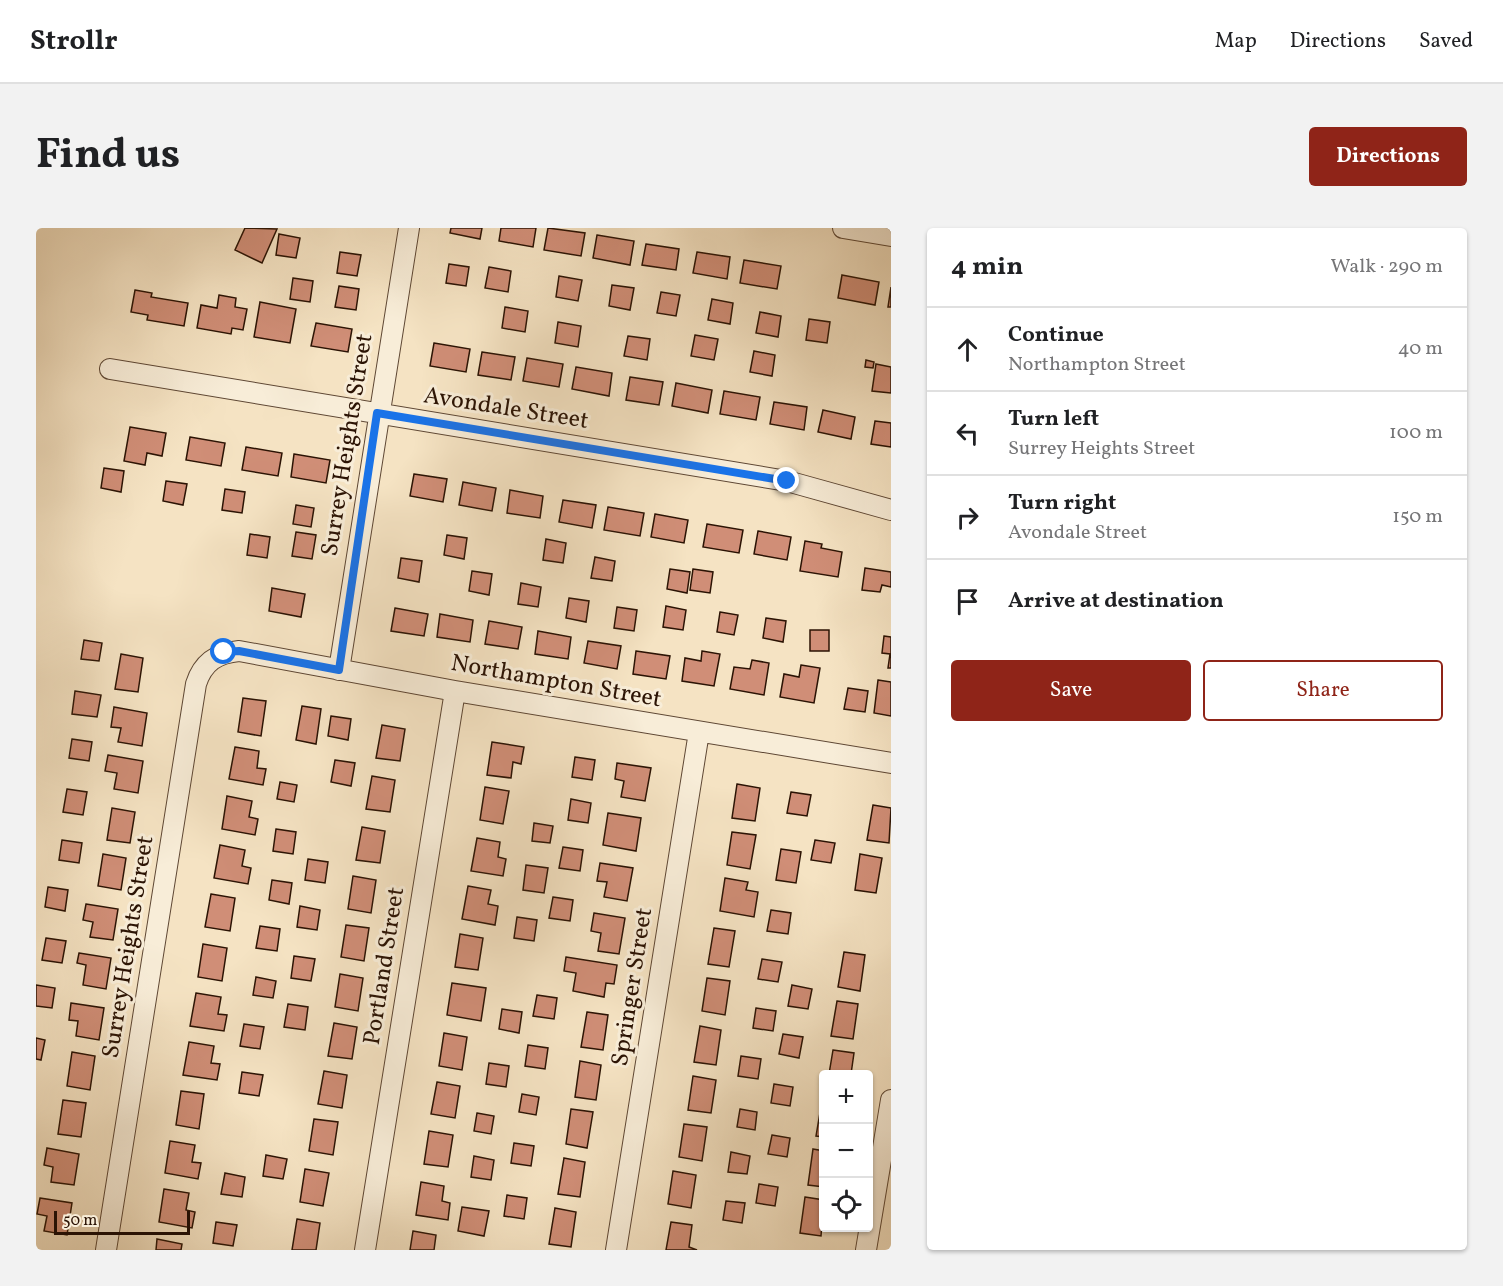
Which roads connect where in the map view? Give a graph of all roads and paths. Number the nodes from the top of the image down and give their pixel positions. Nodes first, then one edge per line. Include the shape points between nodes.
1 (409, 228) edge
2 (843, 228) edge
3 (891, 236) edge
4 (110, 369) dead end
5 (377, 413) junction
6 (891, 510) edge
7 (214, 657) joint
8 (339, 670) junction
9 (455, 691) junction
10 (699, 732) junction
11 (891, 763) edge
12 (891, 1100) edge
13 (106, 1250) edge
14 (365, 1250) edge
15 (616, 1250) edge
16 (866, 1250) edge

1 - 5 street, Surrey Heights Street
2 - 3 street
4 - 5 street, Avondale Street
5 - 6 street, Avondale Street via 787,481
5 - 8 street, Surrey Heights Street
7 - 8 street, Northampton Street via 239,651
7 - 13 street, Surrey Heights Street via 203,668 196,684
8 - 9 street, Northampton Street
9 - 10 street, Northampton Street
9 - 14 street, Portland Street
10 - 11 street, Northampton Street
10 - 15 street, Springer Street
12 - 16 street

